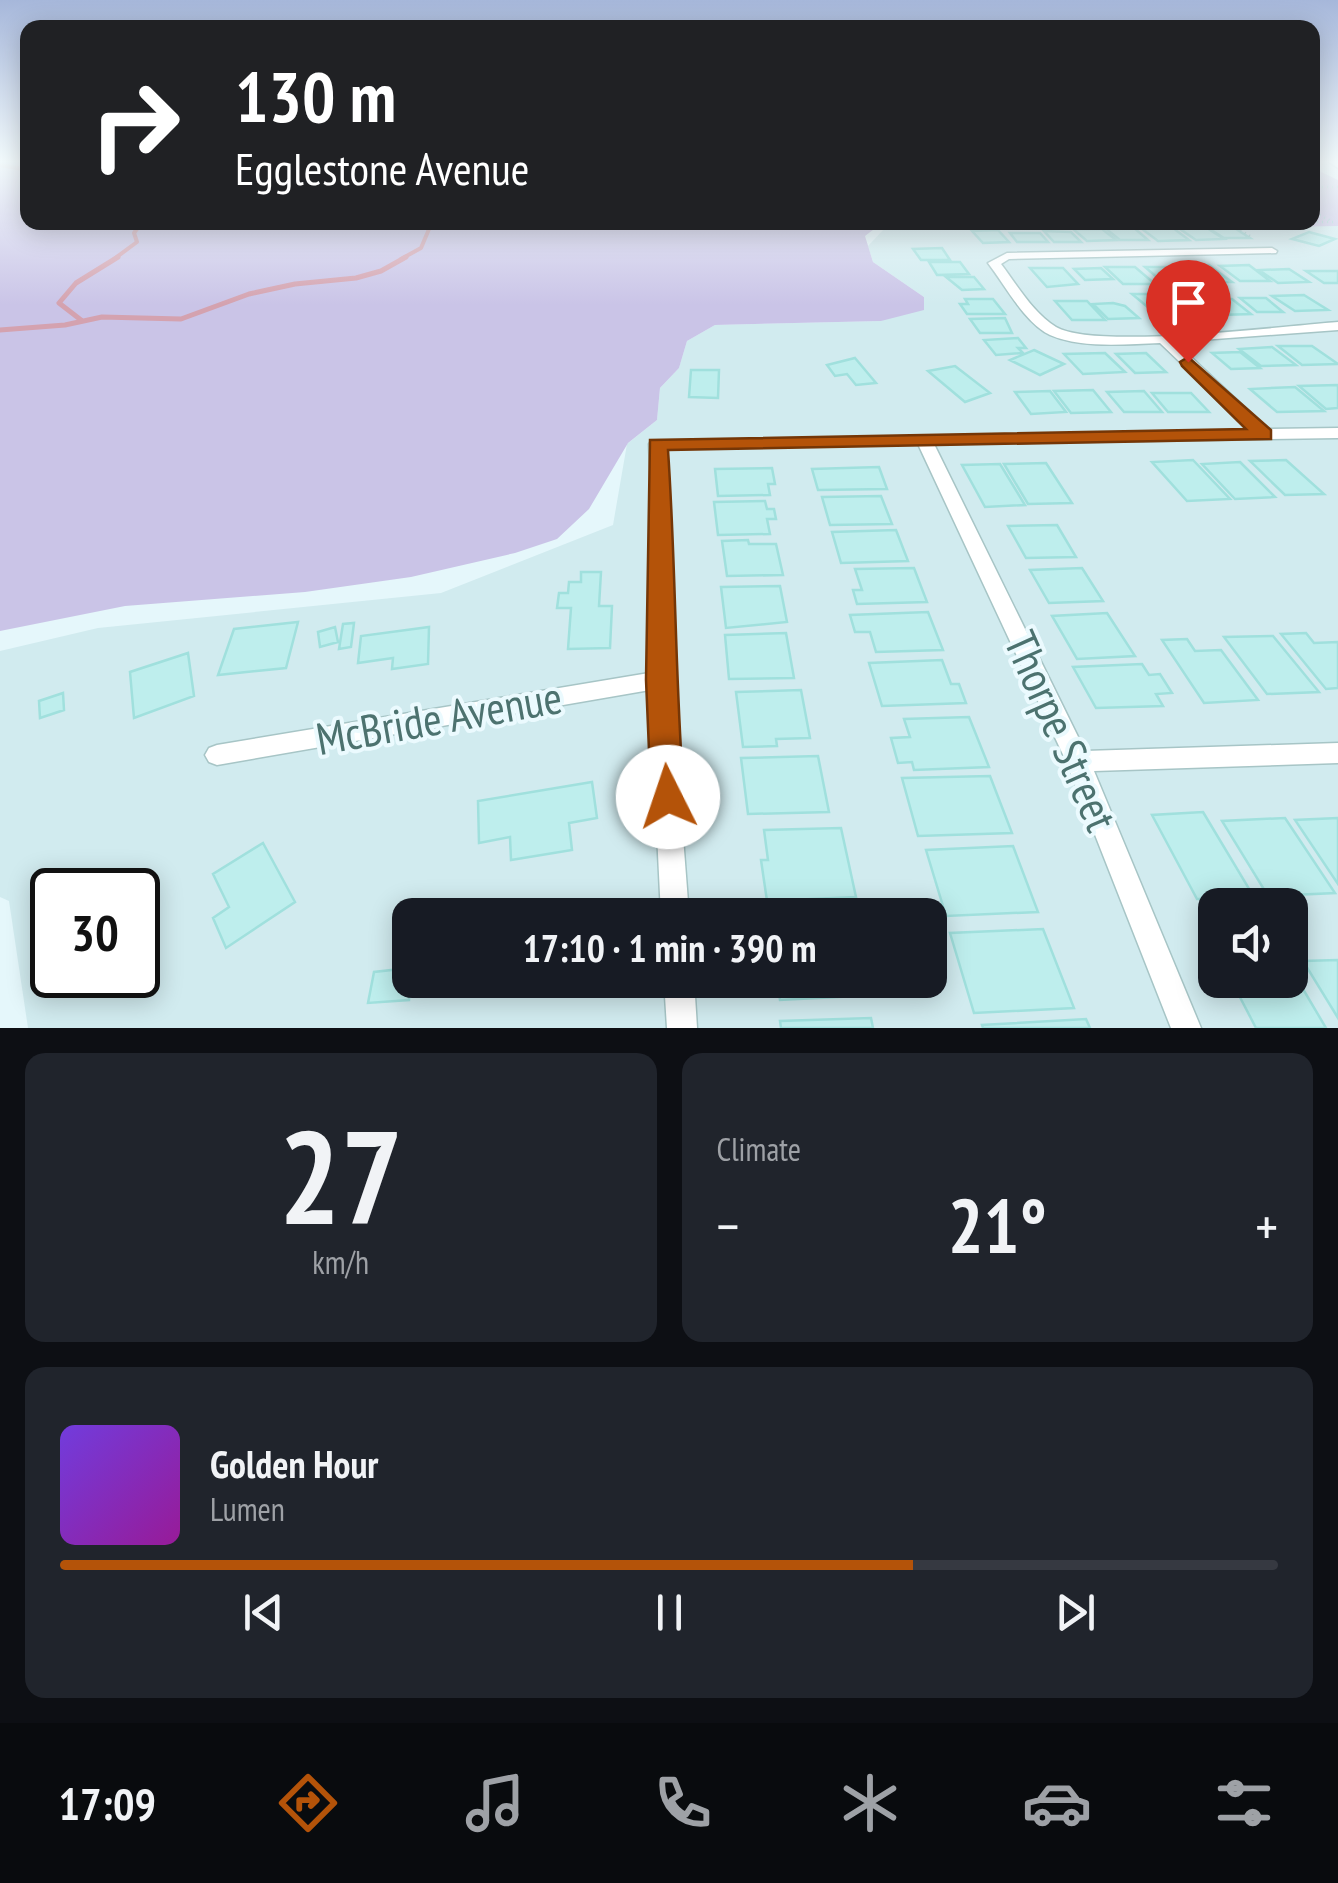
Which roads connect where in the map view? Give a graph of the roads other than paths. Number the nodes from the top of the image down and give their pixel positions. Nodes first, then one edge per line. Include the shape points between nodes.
1 (1272, 251) dead end
2 (1338, 326) edge
3 (1164, 338) junction
4 (1338, 433) edge
5 (1264, 434) junction
6 (924, 440) junction
7 (660, 680) junction
8 (1338, 753) edge
9 (217, 756) dead end
10 (1078, 762) junction
11 (674, 898) edge
12 (680, 998) edge
13 (682, 1028) edge
14 (1186, 1028) edge

1 - 3 street via 1007,256 994,264 1060,335
2 - 3 street
3 - 5 street
4 - 5 street
5 - 6 street
6 - 7 street via 657,444
6 - 10 street, Thorpe Street
7 - 9 street, McBride Avenue
7 - 11 street
8 - 10 street
10 - 14 street, Thorpe Street
12 - 13 street

